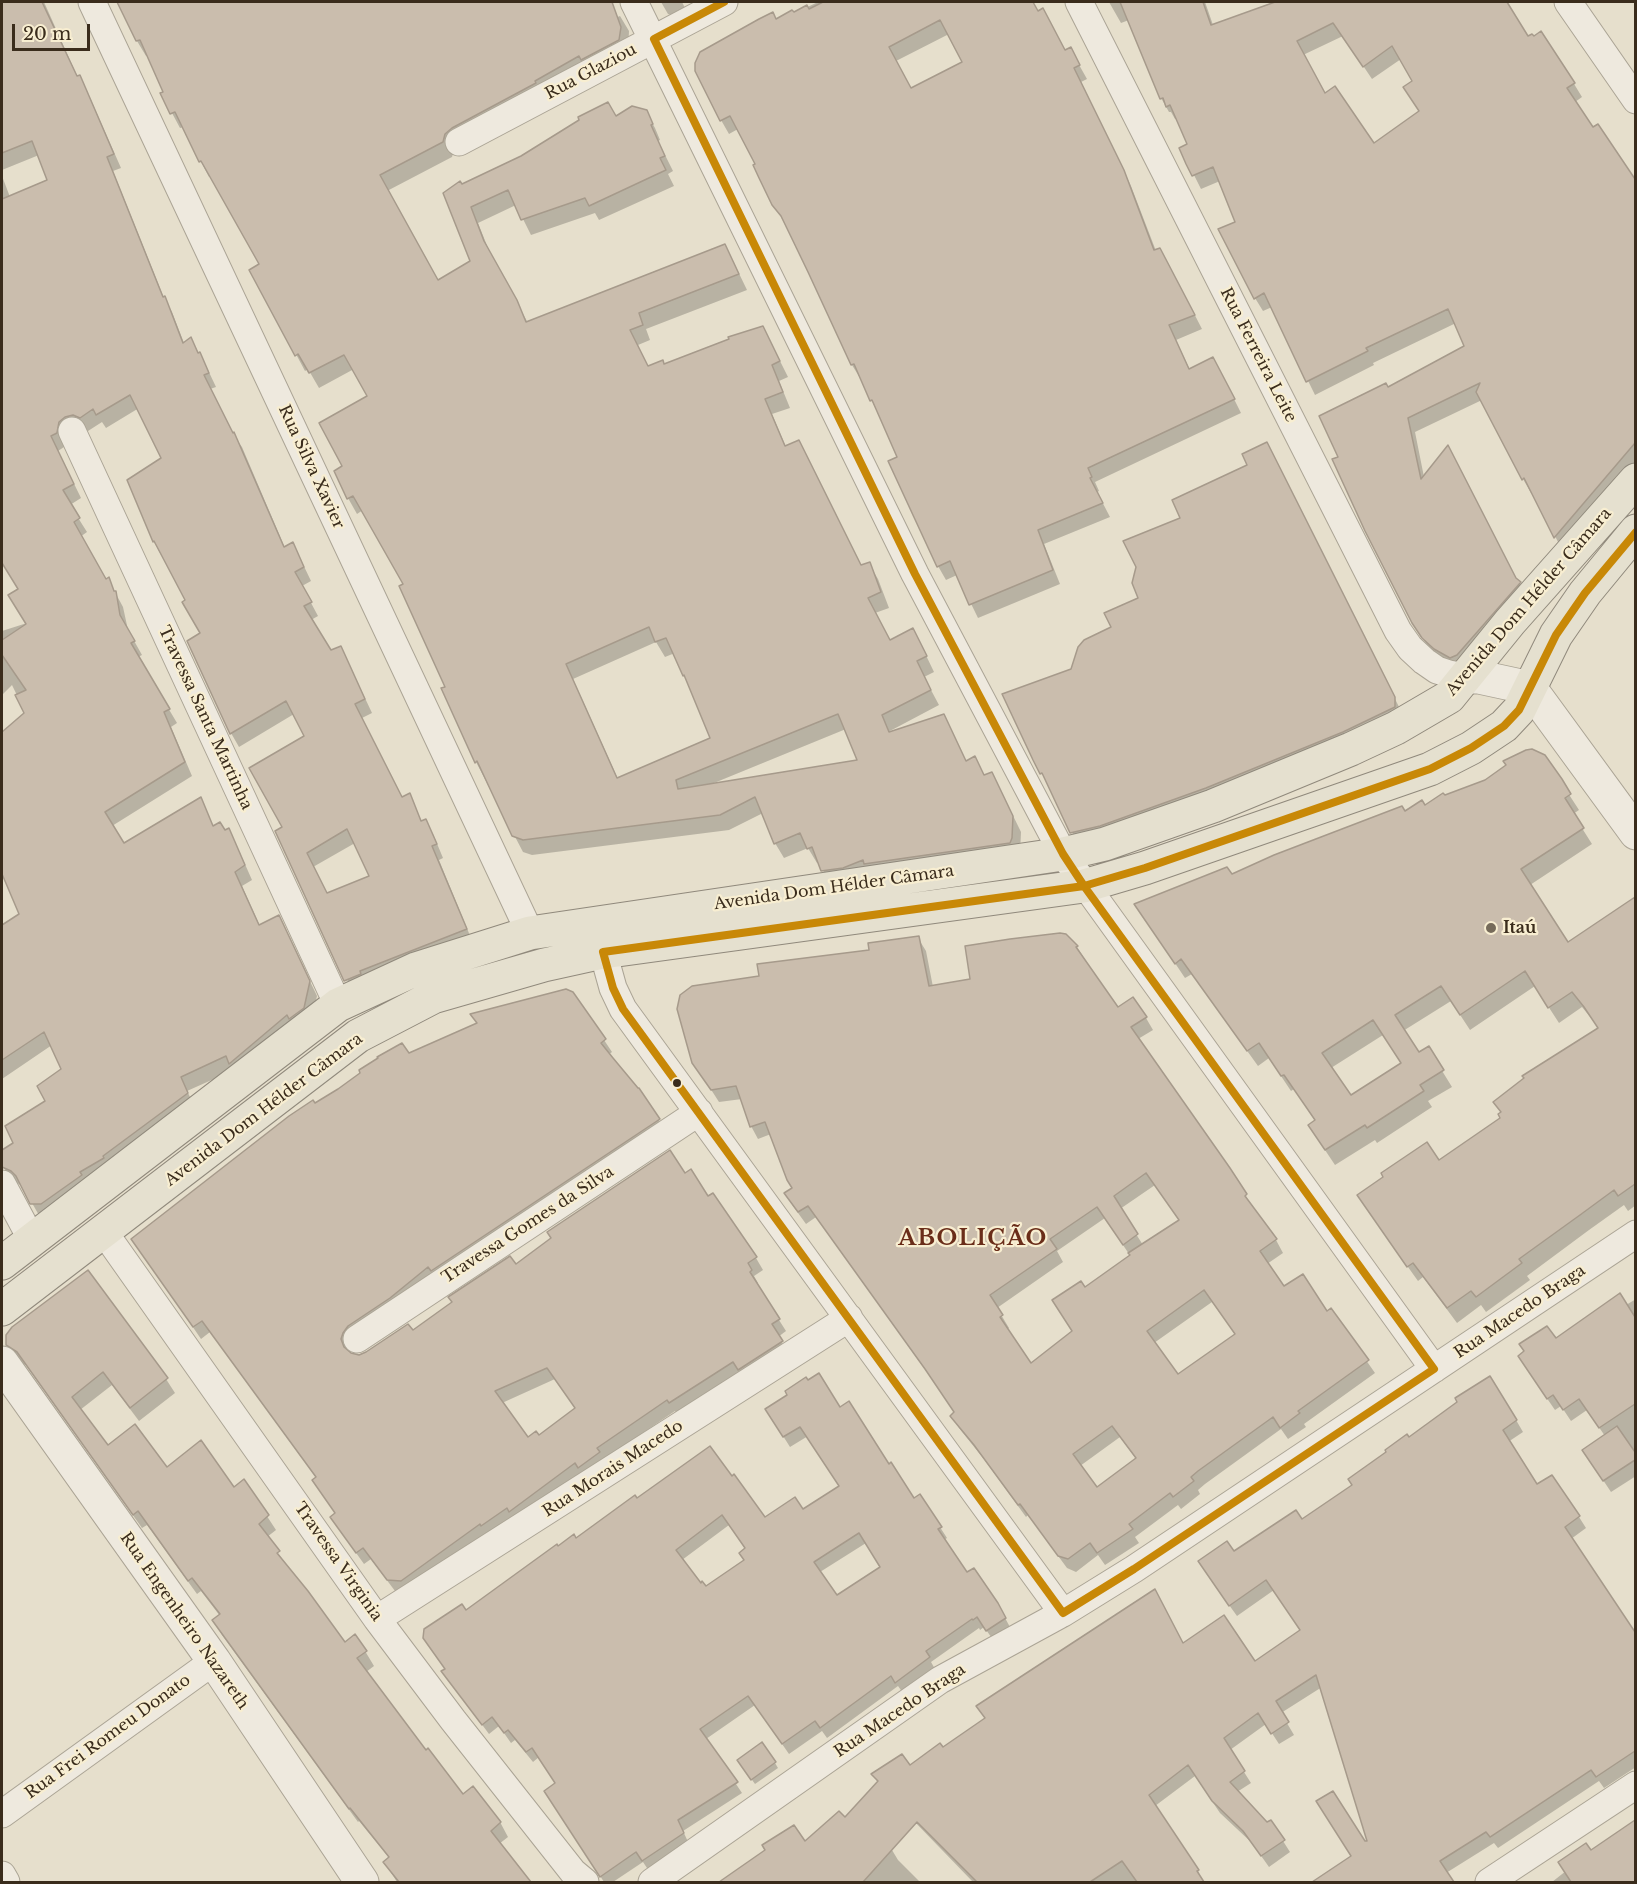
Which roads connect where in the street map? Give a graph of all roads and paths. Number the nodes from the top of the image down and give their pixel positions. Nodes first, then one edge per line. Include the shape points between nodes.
1 (92, 2) edge
2 (634, 2) edge
3 (724, 2) edge
4 (1079, 2) edge
5 (1568, 2) edge
6 (654, 39) junction
7 (1635, 100) edge
8 (459, 142) dead end
9 (72, 431) dead end
10 (1635, 480) edge
11 (1635, 531) edge
12 (1467, 677) junction
13 (1530, 688) junction
14 (1635, 833) edge
15 (1063, 854) junction
16 (1084, 886) junction
17 (530, 933) junction
18 (603, 952) junction
19 (338, 1005) junction
20 (699, 1112) junction
21 (2, 1184) edge
22 (104, 1232) junction
23 (1635, 1234) edge
24 (32, 1240) junction
25 (2, 1263) edge
26 (2, 1309) edge
27 (849, 1318) junction
28 (357, 1339) dead end
29 (2, 1363) edge
30 (1434, 1369) junction
31 (1063, 1613) junction
32 (377, 1619) junction
33 (214, 1661) junction
34 (1635, 1785) edge
35 (2, 1814) edge
36 (2, 1875) edge
37 (6, 1882) edge
38 (362, 1882) edge
39 (585, 1882) edge
40 (652, 1882) edge
41 (1489, 1882) edge

1 - 17 street, Rua Silva Xavier
2 - 6 street
3 - 6 street, Rua Glaziou
4 - 12 street, Rua Ferreira Leite via 1398,630 1410,648 1437,670
5 - 7 street
6 - 8 street, Rua Glaziou
6 - 15 street via 915,574
9 - 19 street, Travessa Santa Martinha
10 - 12 main road, Avenida Dom Hélder Câmara
11 - 13 main road, Avenida Dom Hélder Câmara via 1585,592
12 - 13 street
12 - 15 main road, Avenida Dom Hélder Câmara via 1449,697 1433,707 1351,748 1213,806 1105,844
13 - 14 street
13 - 16 main road, Avenida Dom Hélder Câmara via 1519,710 1504,726 1430,769
15 - 16 street
15 - 17 main road, Avenida Dom Hélder Câmara
16 - 18 main road, Avenida Dom Hélder Câmara
16 - 30 street
17 - 19 main road, Avenida Dom Hélder Câmara via 416,969
18 - 20 street via 623,1009
18 - 22 main road, Avenida Dom Hélder Câmara via 433,998 358,1036
19 - 24 main road, Avenida Dom Hélder Câmara
20 - 27 street
20 - 28 street, Travessa Gomes da Silva
21 - 24 street
22 - 26 main road, Avenida Dom Hélder Câmara
22 - 32 street, Travessa Virginia
23 - 30 street, Rua Macedo Braga
24 - 25 main road, Avenida Dom Hélder Câmara
27 - 31 street
27 - 32 street, Rua Morais Macedo
29 - 33 street, Rua Engenheiro Nazareth
30 - 31 street, Rua Macedo Braga
31 - 40 street, Rua Macedo Braga via 940,1680
32 - 39 street, Travessa Virginia via 573,1872
33 - 35 street, Rua Frei Romeu Donato
33 - 38 street, Rua Engenheiro Nazareth
34 - 41 street
36 - 37 street

